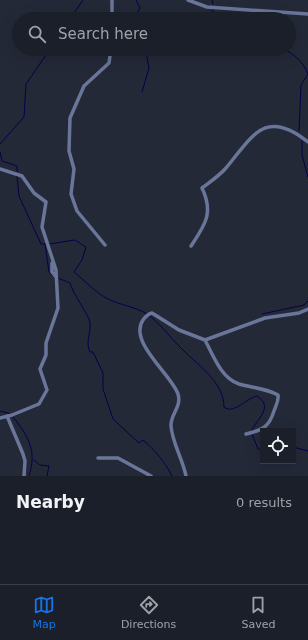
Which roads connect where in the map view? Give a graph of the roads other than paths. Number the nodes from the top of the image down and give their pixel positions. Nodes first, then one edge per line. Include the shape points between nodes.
1 (112, 0) edge
2 (188, 0) edge
3 (112, 12) edge
4 (283, 12) edge
5 (296, 13) edge
6 (308, 14) edge
7 (110, 56) edge
8 (308, 142) edge
9 (0, 168) edge
10 (105, 245) dead end
11 (191, 246) dead end
12 (308, 309) edge
13 (205, 340) junction
14 (7, 416) junction
15 (0, 418) edge
16 (246, 434) dead end
17 (98, 458) dead end
18 (24, 476) edge
19 (151, 476) edge
20 (186, 476) edge

1 - 3 street
2 - 4 street via 208,6
5 - 6 street
7 - 10 street via 109,63 84,86 70,118 69,151 74,169 71,194 77,211
8 - 11 street via 298,134 280,127 266,127 251,137 224,170 202,188 207,198 208,214 206,224
9 - 14 street via 22,176 34,193 45,200 42,227 56,277 58,308 46,343 46,355 40,368 47,390 39,404
12 - 13 street via 300,313 265,318
13 - 16 street via 230,379 278,395 271,421 260,431
13 - 20 street via 179,330 152,314 142,321 139,329 145,348 178,395 178,410 171,427
14 - 15 street
14 - 18 street via 24,454
17 - 19 street via 118,458

